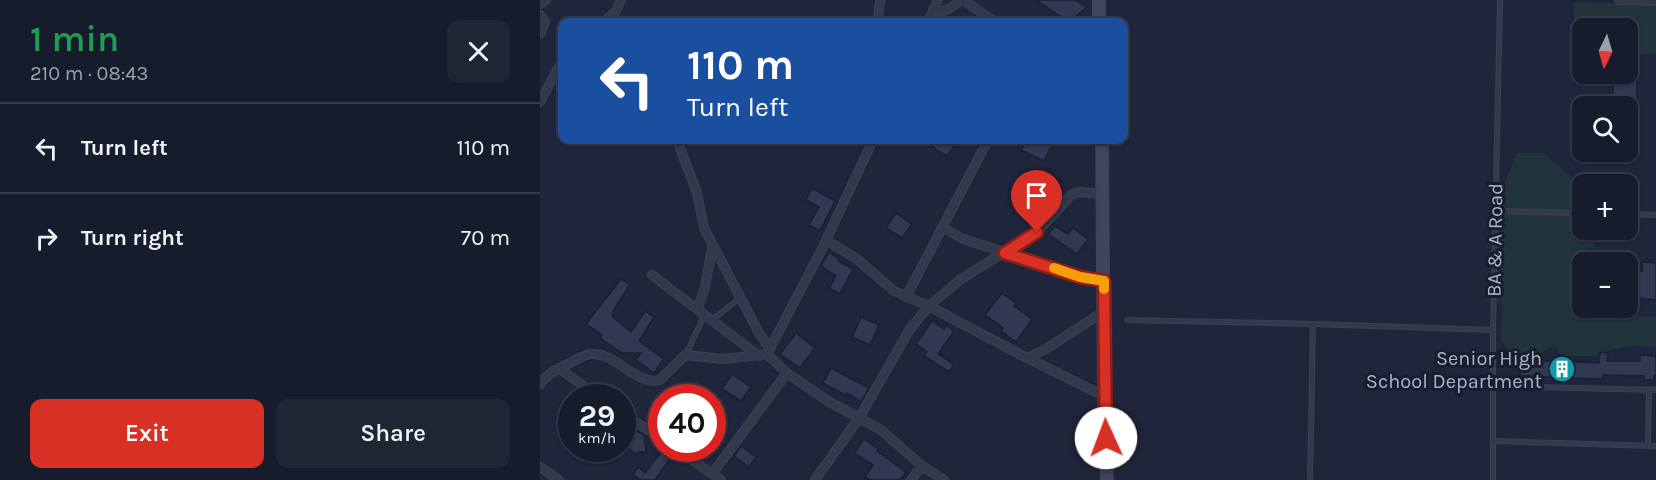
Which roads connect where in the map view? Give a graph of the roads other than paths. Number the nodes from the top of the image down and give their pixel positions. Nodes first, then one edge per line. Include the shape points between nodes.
1 (546, 0) edge
2 (621, 0) edge
3 (880, 0) edge
4 (938, 0) edge
5 (962, 0) edge
6 (1099, 0) edge
7 (1500, 0) edge
8 (1619, 0) edge
9 (1656, 1) edge
10 (540, 4) edge
11 (933, 10) junction
12 (540, 15) edge
13 (608, 18) edge
14 (878, 18) edge
15 (930, 18) edge
16 (989, 18) edge
17 (1099, 18) edge
18 (540, 34) edge
19 (558, 68) edge
20 (540, 102) edge
21 (679, 144) edge
22 (871, 144) edge
23 (986, 144) edge
24 (1102, 144) edge
25 (1102, 194) junction
26 (1495, 211) junction
27 (1572, 213) edge
28 (1638, 214) edge
29 (1656, 215) edge
30 (942, 227) junction
31 (826, 240) junction
32 (712, 248) junction
33 (1005, 253) junction
34 (652, 275) dead end
35 (1104, 281) junction
36 (906, 297) junction
37 (741, 298) junction
38 (929, 306) junction
39 (1103, 312) junction
40 (705, 314) junction
41 (1127, 320) dead end
42 (1313, 324) junction
43 (1493, 330) junction
44 (765, 353) junction
45 (686, 355) junction
46 (1027, 358) junction
47 (558, 368) junction
48 (787, 373) junction
49 (540, 384) edge
50 (580, 384) edge
51 (1493, 386) junction
52 (1649, 389) junction
53 (1656, 390) edge
54 (1104, 396) junction
55 (859, 418) junction
56 (1494, 441) junction
57 (1648, 445) junction
58 (1656, 446) edge
59 (695, 462) edge
60 (922, 466) junction
61 (540, 467) edge
62 (712, 474) junction
63 (560, 480) edge
64 (721, 480) edge
65 (815, 480) edge
66 (910, 480) edge
67 (944, 480) edge
68 (1107, 480) edge
69 (1310, 480) edge
70 (1493, 480) edge

1 - 10 street
2 - 13 street
3 - 14 street
4 - 11 street
5 - 11 street via 946,10
5 - 16 street
6 - 17 street
7 - 26 lane, BA & A Road
8 - 9 street
11 - 15 street
12 - 18 street via 545,22
19 - 20 street
21 - 32 street
22 - 31 street
23 - 30 street
24 - 25 street
25 - 33 street via 1071,195 1037,232
25 - 35 street
26 - 27 lane
26 - 43 lane, BA & A Road
28 - 29 lane
30 - 33 street via 963,239
30 - 36 street
31 - 36 street
31 - 44 street
32 - 37 street
32 - 40 street
33 - 35 street
33 - 38 street via 961,279
34 - 40 street
35 - 39 street
36 - 38 street
37 - 40 lane
37 - 44 street
38 - 46 street
38 - 55 street via 910,329
39 - 46 street
39 - 54 street
40 - 44 street
40 - 45 lane
41 - 42 lane
42 - 43 lane
42 - 69 lane
43 - 51 lane, BA & A Road
44 - 45 street via 724,359
44 - 48 street
45 - 47 street via 655,381 644,380 594,354
46 - 54 street
47 - 49 street
47 - 50 street
48 - 55 street
48 - 62 street
51 - 52 lane
51 - 56 lane, BA & A Road
52 - 53 lane
52 - 57 lane
54 - 68 street
55 - 60 street via 881,430
55 - 65 street
56 - 57 lane
56 - 70 lane, BA & A Road
57 - 58 lane
59 - 62 street
60 - 66 street
60 - 67 street
61 - 63 street
62 - 64 street

